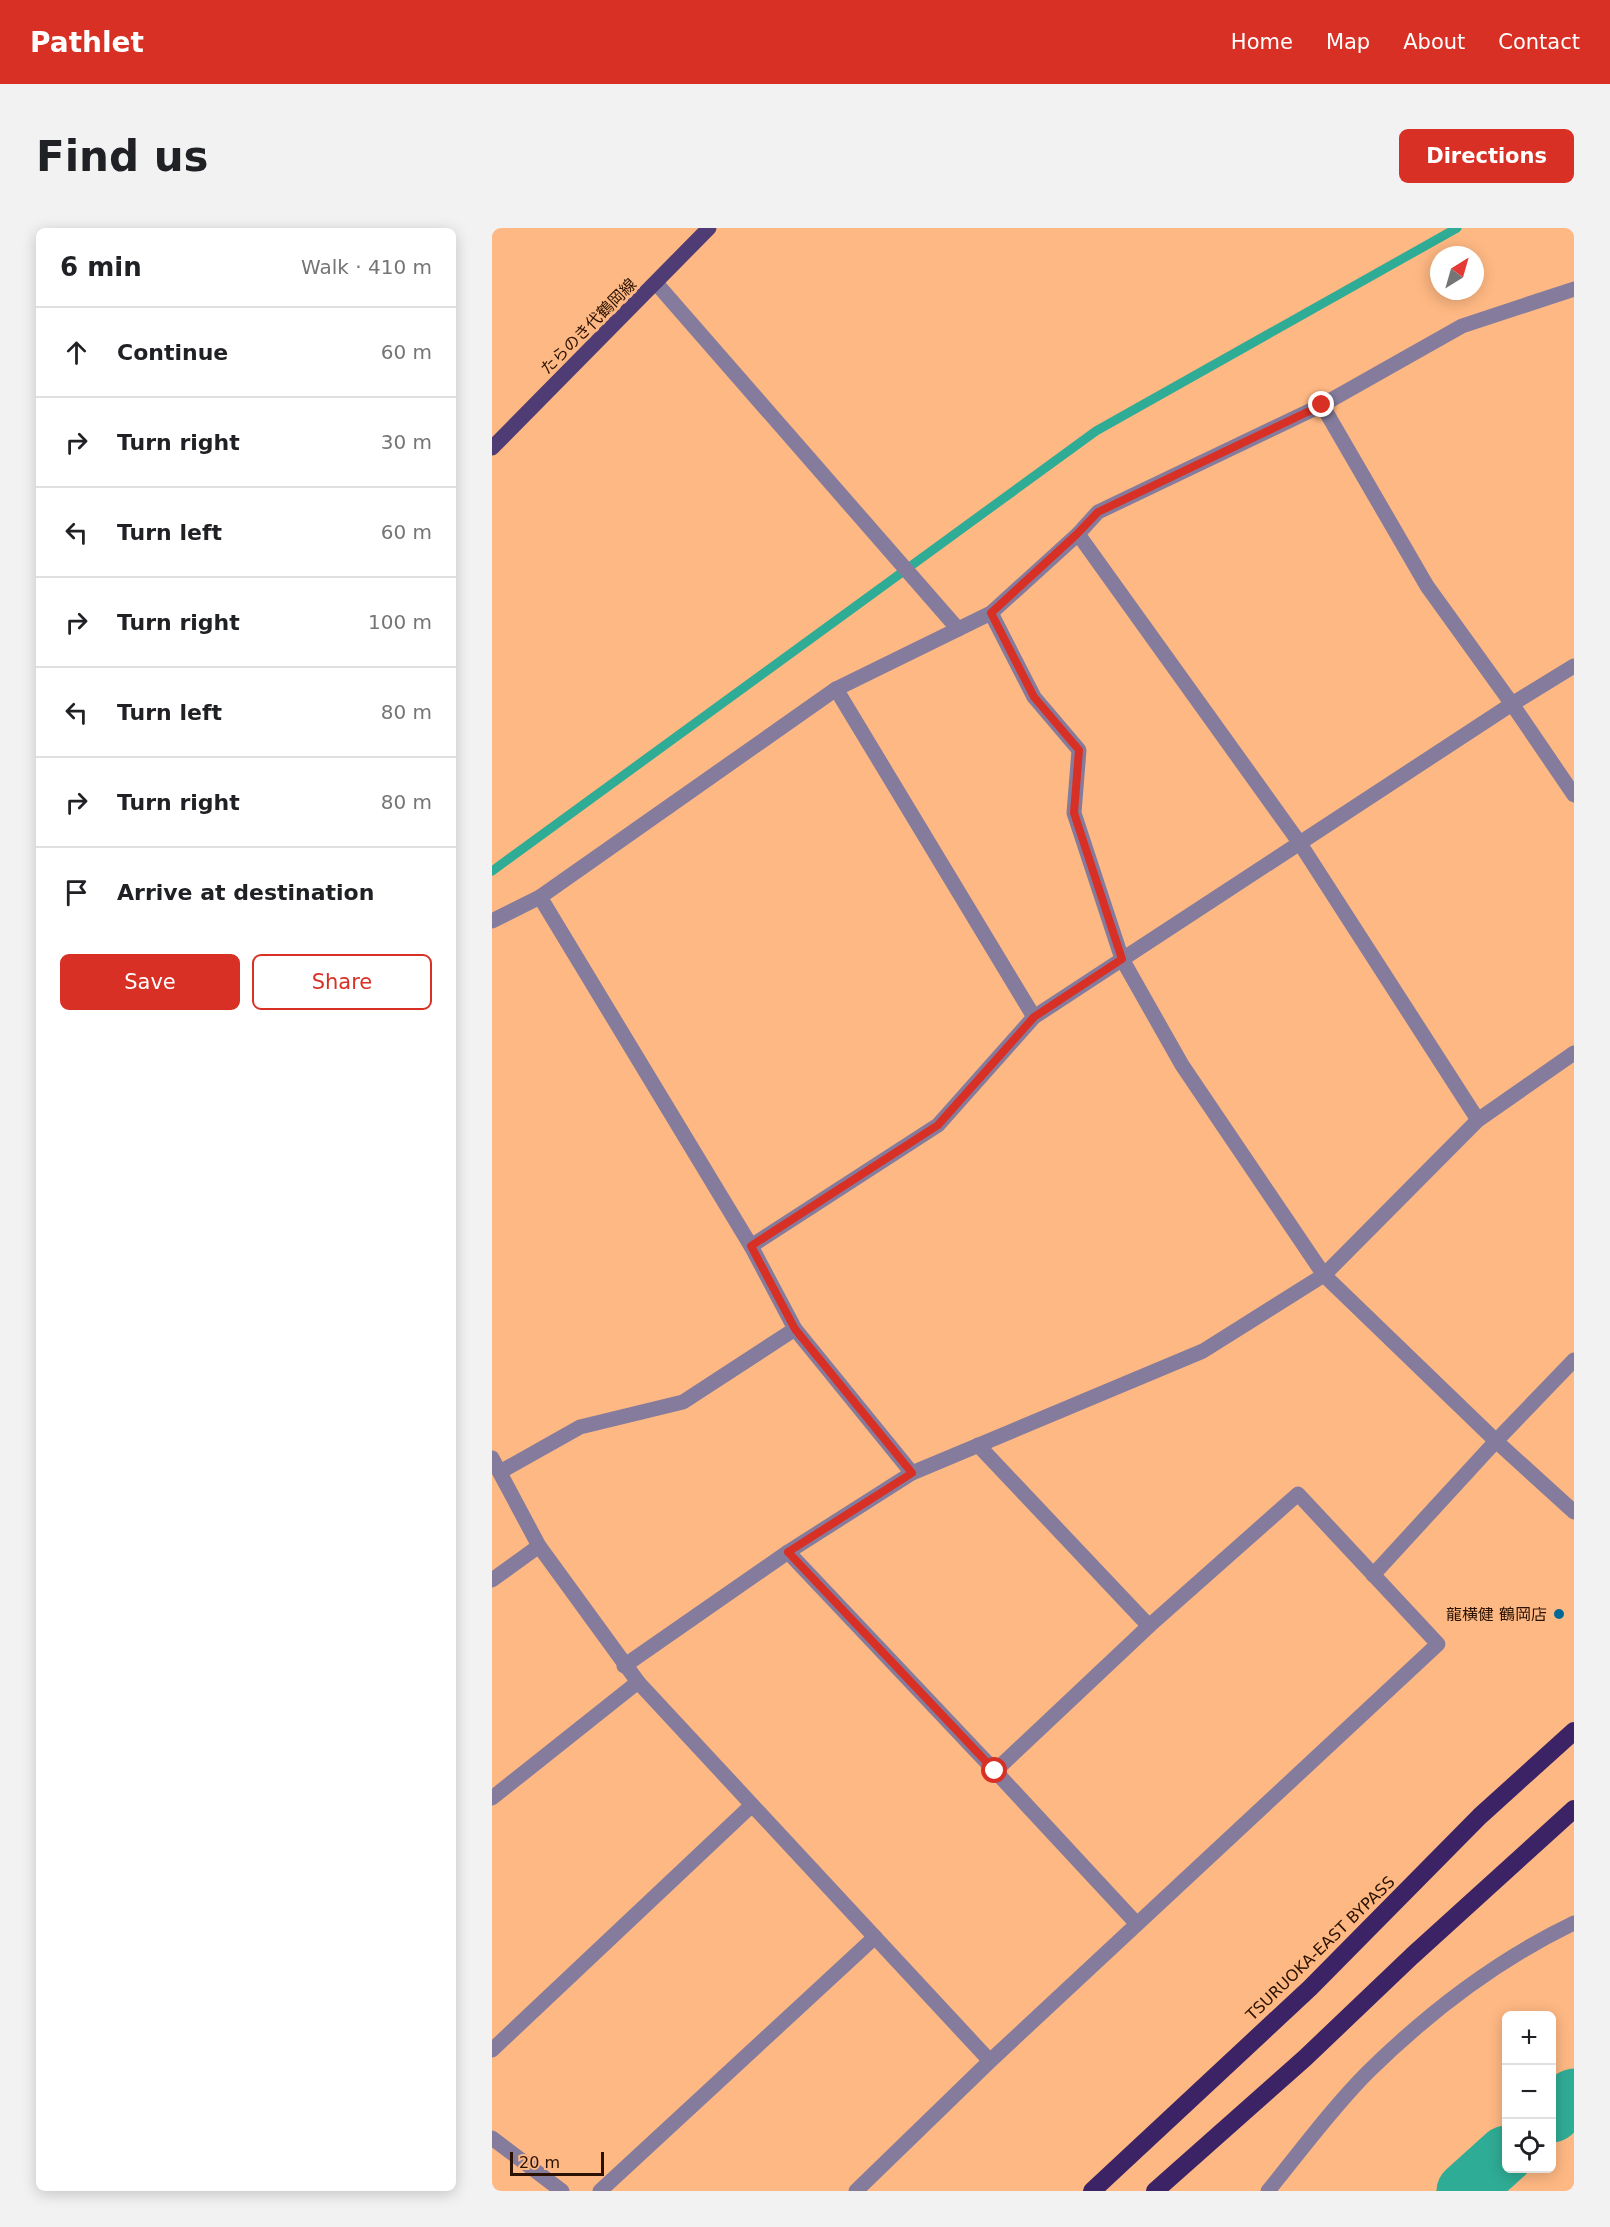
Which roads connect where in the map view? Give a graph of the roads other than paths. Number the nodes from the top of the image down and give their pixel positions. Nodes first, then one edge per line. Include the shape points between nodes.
1 (709, 228) edge
2 (656, 283) junction
3 (1574, 289) edge
4 (1322, 405) junction
5 (492, 447) edge
6 (1077, 534) junction
7 (991, 613) junction
8 (958, 629) junction
9 (1574, 666) edge
10 (836, 689) junction
11 (1512, 704) junction
12 (1574, 795) edge
13 (1299, 842) junction
14 (540, 897) junction
15 (492, 921) edge
16 (1122, 959) junction
17 (1034, 1017) junction
18 (1574, 1053) edge
19 (1479, 1120) junction
20 (751, 1246) junction
21 (1324, 1275) junction
22 (795, 1329) junction
23 (1574, 1360) edge
24 (1496, 1440) junction
25 (978, 1445) junction
26 (492, 1458) edge
27 (500, 1472) junction
28 (912, 1473) junction
29 (1574, 1512) edge
30 (539, 1546) junction
31 (788, 1552) junction
32 (1373, 1575) junction
33 (492, 1580) edge
34 (1149, 1626) junction
35 (624, 1666) junction
36 (638, 1683) junction
37 (1574, 1731) edge
38 (995, 1771) junction
39 (492, 1798) edge
40 (752, 1805) junction
41 (1574, 1809) edge
42 (1574, 1923) edge
43 (1137, 1924) junction
44 (875, 1937) junction
45 (492, 2050) edge
46 (990, 2061) junction
47 (492, 2138) edge
48 (562, 2191) edge
49 (600, 2191) edge
50 (856, 2191) edge
51 (1092, 2191) edge
52 (1155, 2191) edge
53 (1268, 2191) edge

1 - 2 main road, たらのき代鶴岡線
2 - 5 main road, たらのき代鶴岡線
2 - 8 street
3 - 4 street via 1462,326
4 - 6 street via 1098,512
4 - 11 street via 1427,586
6 - 7 street
6 - 13 street
7 - 8 street
7 - 16 street via 1034,697 1079,750 1074,813
8 - 10 street
9 - 11 street
10 - 14 street
10 - 17 street
11 - 12 street
11 - 13 street
13 - 16 street
13 - 19 street
14 - 15 street
14 - 20 street
16 - 17 street
16 - 21 street via 1182,1065
17 - 20 street via 938,1125
18 - 19 street
19 - 21 street
20 - 22 street
21 - 24 street
21 - 25 street via 1203,1351
22 - 27 street via 683,1402 580,1427
22 - 28 street
23 - 24 street
24 - 29 street
24 - 32 street
25 - 28 street
25 - 34 street
26 - 27 street
27 - 30 street
28 - 31 street
30 - 33 street
30 - 35 street
31 - 35 street
31 - 38 street
32 - 34 street via 1298,1494
32 - 43 street via 1438,1644
34 - 38 street
35 - 36 street
36 - 39 street
36 - 40 street
37 - 51 highway, TSURUOKA-EAST BYPASS via 1480,1816 1310,1988
38 - 43 street
40 - 44 street
40 - 45 street
41 - 52 highway
42 - 53 street via 1472,1982 1418,2026 1366,2074
43 - 46 street
44 - 46 street
44 - 49 street
46 - 50 street
47 - 48 street

